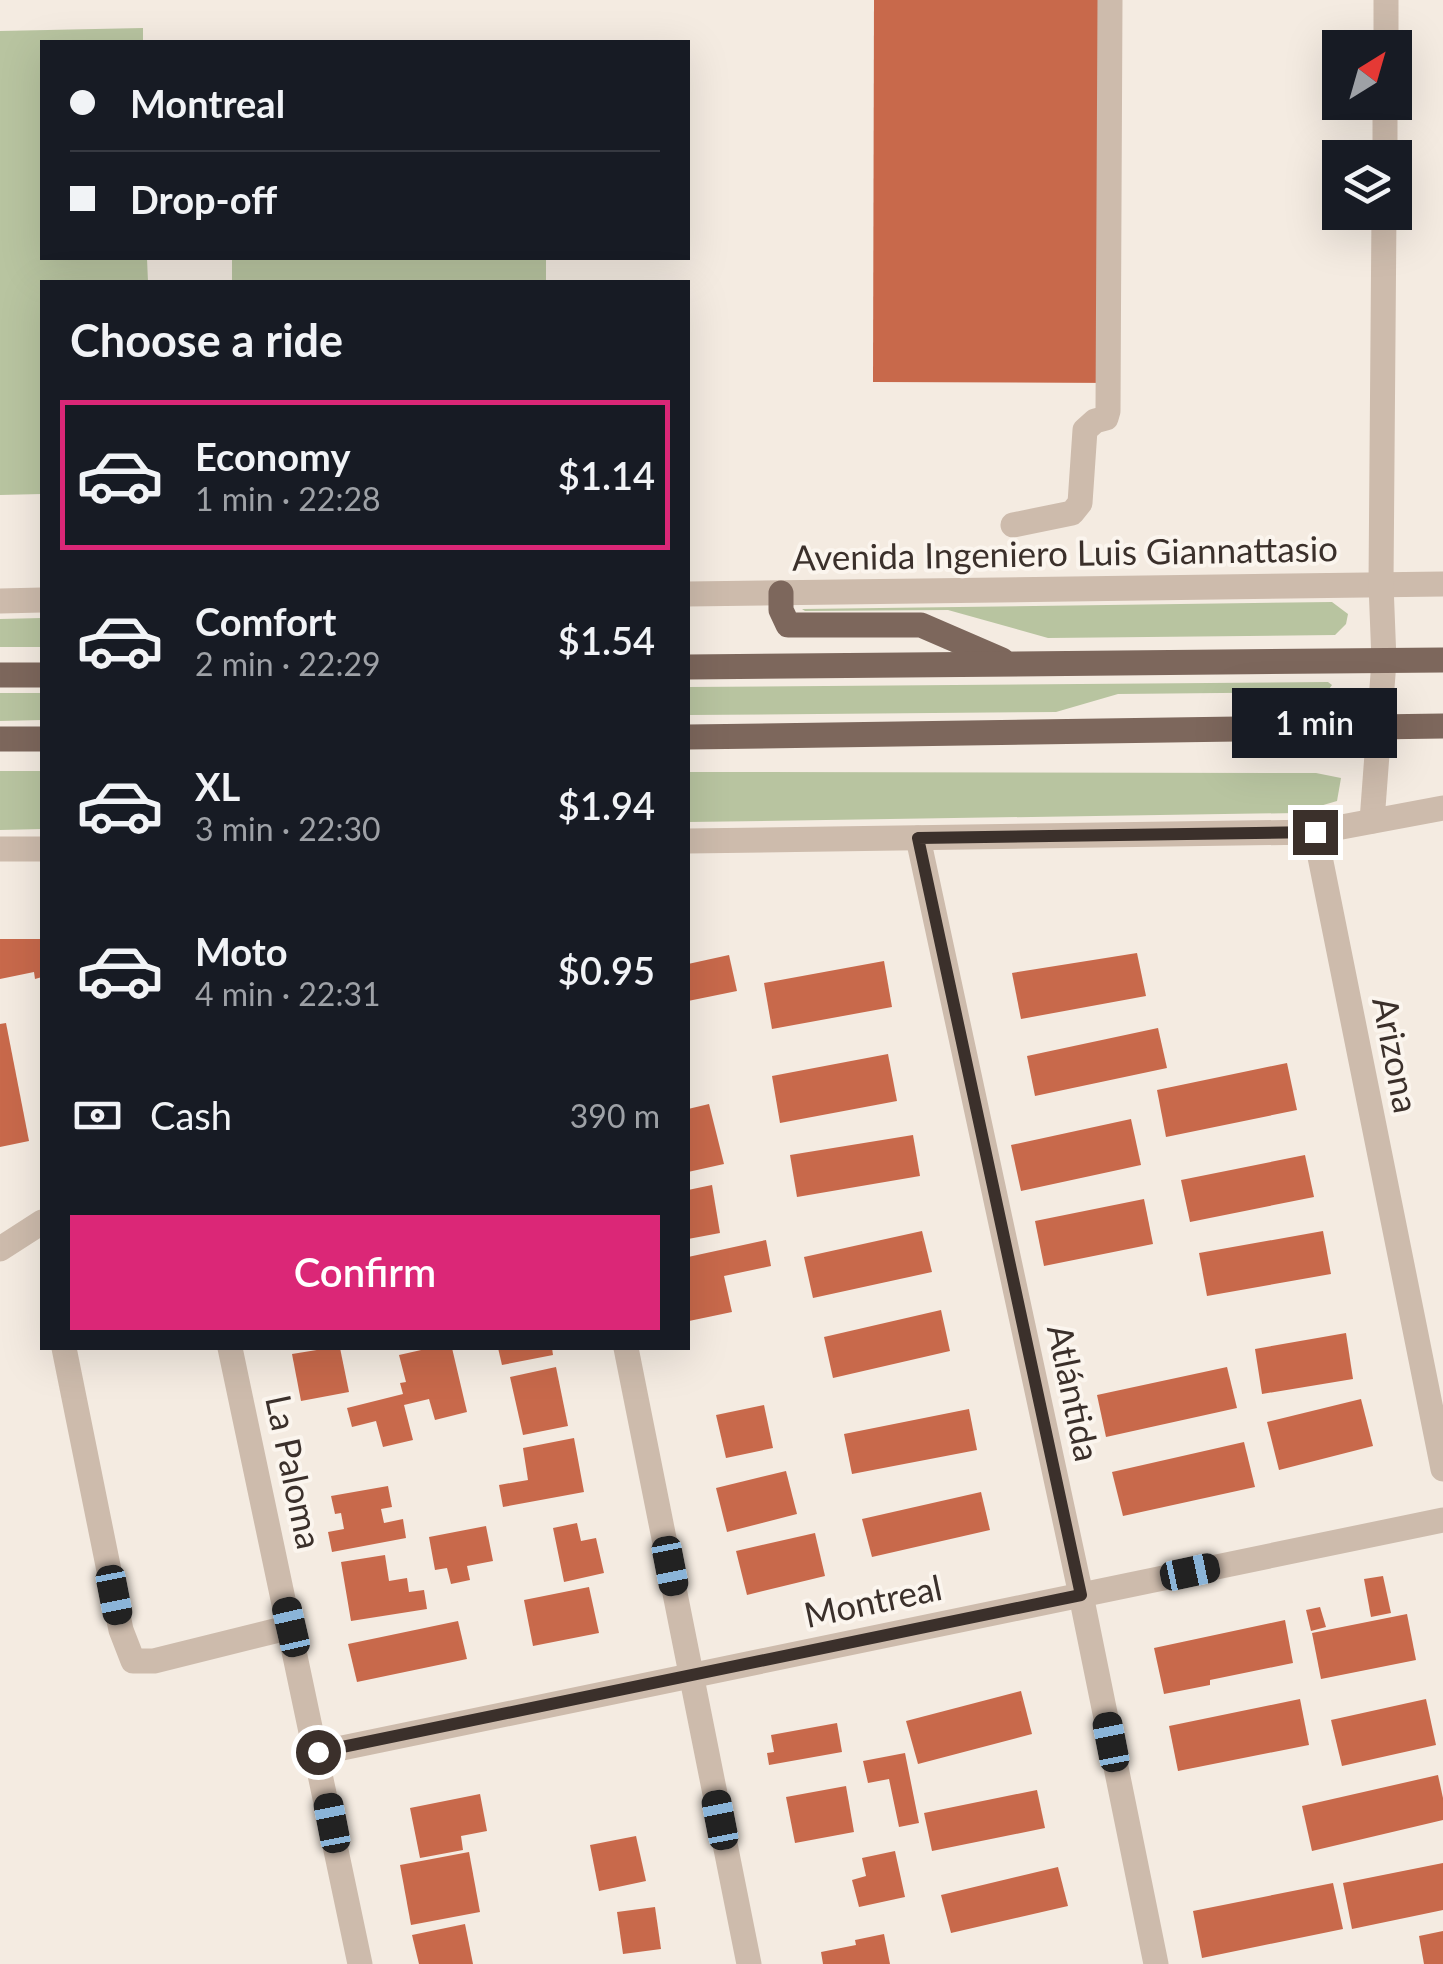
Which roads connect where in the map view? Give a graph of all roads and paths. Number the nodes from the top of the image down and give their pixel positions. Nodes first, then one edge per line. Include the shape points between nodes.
1 (1110, 0) edge
2 (1386, 0) edge
3 (1386, 30) edge
4 (1384, 230) edge
5 (1013, 525) dead end
6 (1381, 584) junction
7 (1443, 584) edge
8 (781, 593) junction
9 (690, 594) edge
10 (40, 600) edge
11 (0, 601) edge
12 (1443, 660) edge
13 (1384, 661) junction
14 (1012, 664) junction
15 (690, 668) edge
16 (0, 675) edge
17 (40, 675) edge
18 (1378, 726) junction
19 (1443, 726) edge
20 (690, 737) edge
21 (40, 739) edge
22 (0, 740) edge
23 (1443, 808) edge
24 (1372, 821) junction
25 (1315, 832) junction
26 (918, 838) junction
27 (690, 841) edge
28 (0, 849) edge
29 (40, 849) edge
30 (40, 1223) edge
31 (0, 1249) edge
32 (64, 1350) edge
33 (230, 1350) edge
34 (626, 1350) edge
35 (1443, 1469) edge
36 (1443, 1520) edge
37 (1081, 1595) junction
38 (291, 1627) junction
39 (691, 1676) junction
40 (318, 1752) junction
41 (360, 1964) edge
42 (749, 1964) edge
43 (1156, 1964) edge

1 - 5 street via 1108,411 1084,430 1080,503 1072,514
2 - 3 street
4 - 6 street
6 - 7 street, Avenida Ingeniero Luis Giannattasio
6 - 8 street, Avenida Ingeniero Luis Giannattasio
6 - 13 street
8 - 9 street, Avenida Ingeniero Luis Giannattasio
8 - 14 main road via 788,625 921,624
10 - 11 street
12 - 13 main road
13 - 14 main road
13 - 18 street
14 - 15 main road
16 - 17 main road
18 - 19 main road
18 - 20 main road
18 - 24 street
21 - 22 main road
23 - 24 street
24 - 25 street
25 - 26 street
25 - 35 street, Arizona
26 - 27 street
26 - 37 street, Atlántida
28 - 29 street
30 - 31 street
32 - 38 street via 121,1630 133,1661
33 - 38 street, La Paloma
34 - 39 street
36 - 37 street, Montreal
37 - 39 street, Montreal
37 - 43 street, Atlántida
38 - 40 street, La Paloma
39 - 40 street, Montreal
39 - 42 street
40 - 41 street, La Paloma

